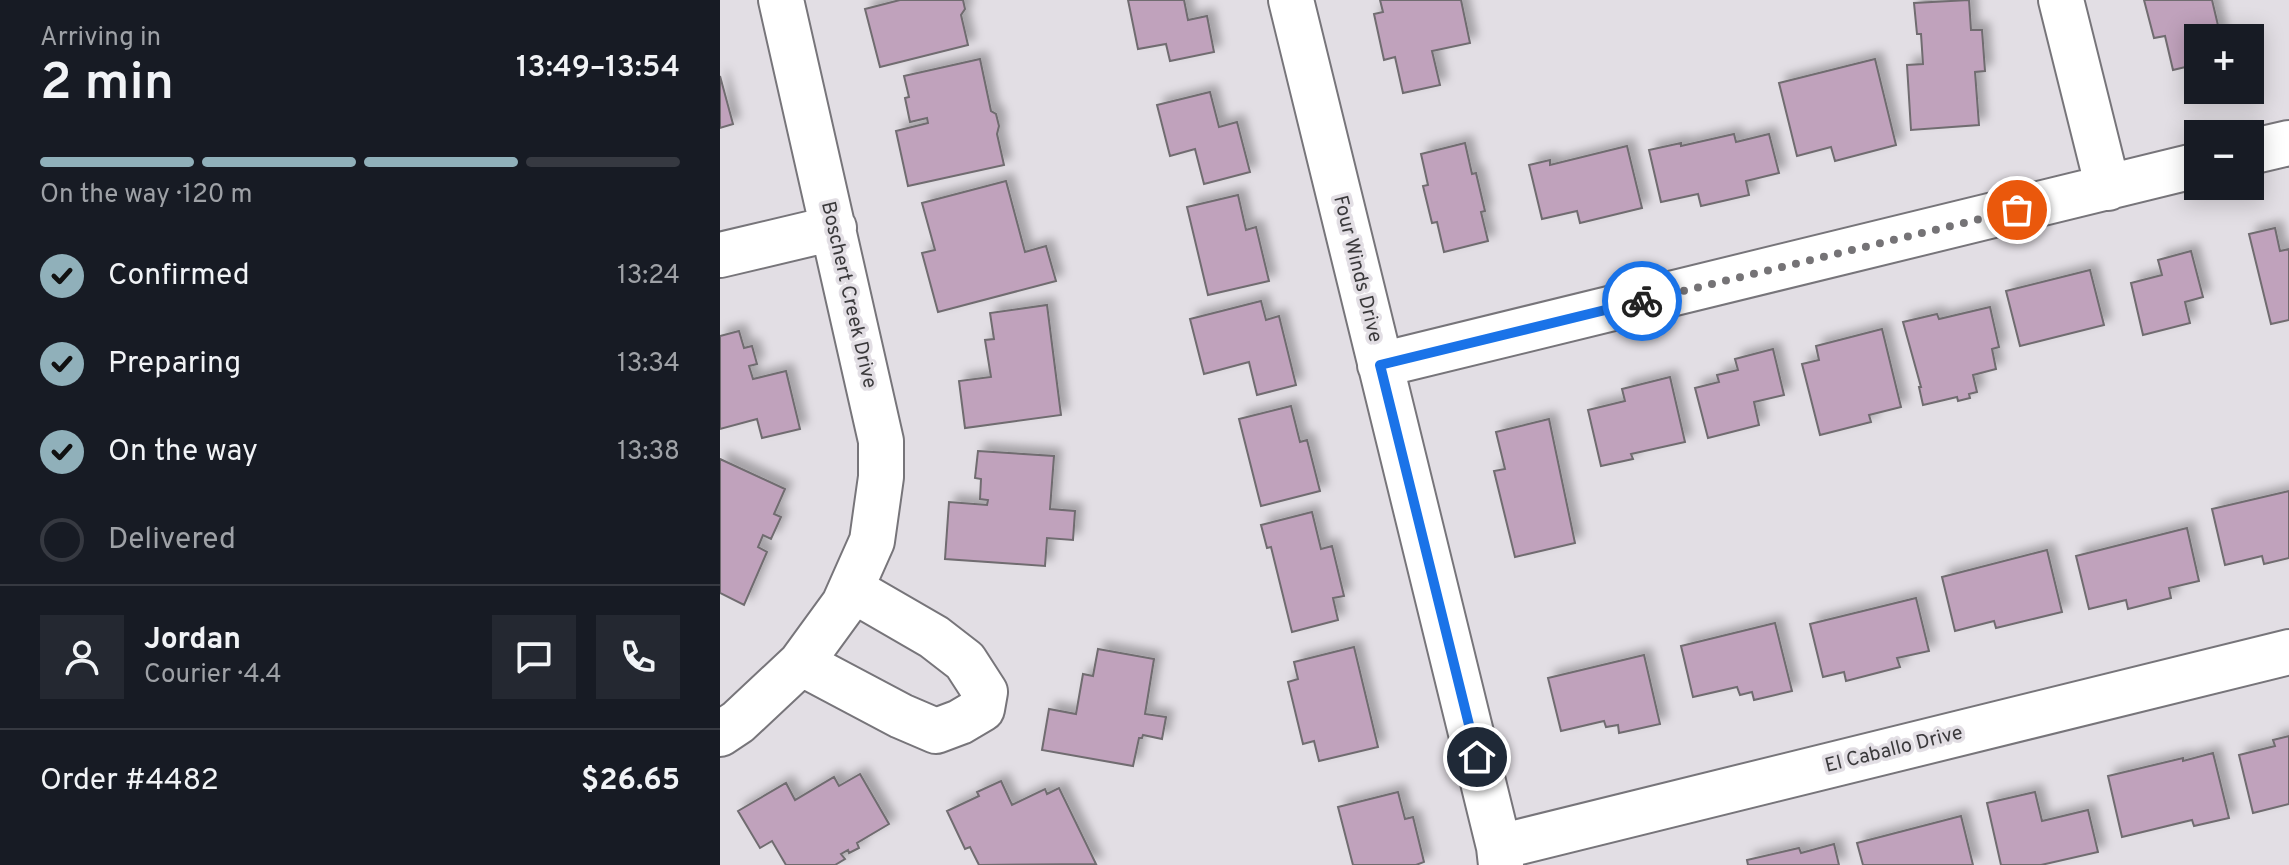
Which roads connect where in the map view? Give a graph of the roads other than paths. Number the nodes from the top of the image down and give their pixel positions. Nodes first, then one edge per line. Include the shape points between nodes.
1 (781, 0) edge
2 (1291, 0) edge
3 (2061, 0) edge
4 (2289, 143) edge
5 (2264, 149) edge
6 (2184, 169) edge
7 (2108, 188) junction
8 (834, 228) junction
9 (720, 255) edge
10 (1380, 365) junction
11 (851, 589) junction
12 (2289, 652) edge
13 (801, 663) junction
14 (720, 734) edge
15 (1500, 856) edge

1 - 8 street, Boschert Creek Drive
2 - 10 street, Four Winds Drive
3 - 7 street
4 - 5 street
6 - 7 street
7 - 10 street
8 - 9 street
8 - 11 street, Boschert Creek Drive via 881,441 872,541
10 - 15 street, Four Winds Drive
11 - 13 street, Boschert Creek Drive
11 - 13 street via 965,661 985,692 982,709 936,731
12 - 15 street, El Caballo Drive
13 - 14 street, Boschert Creek Drive

